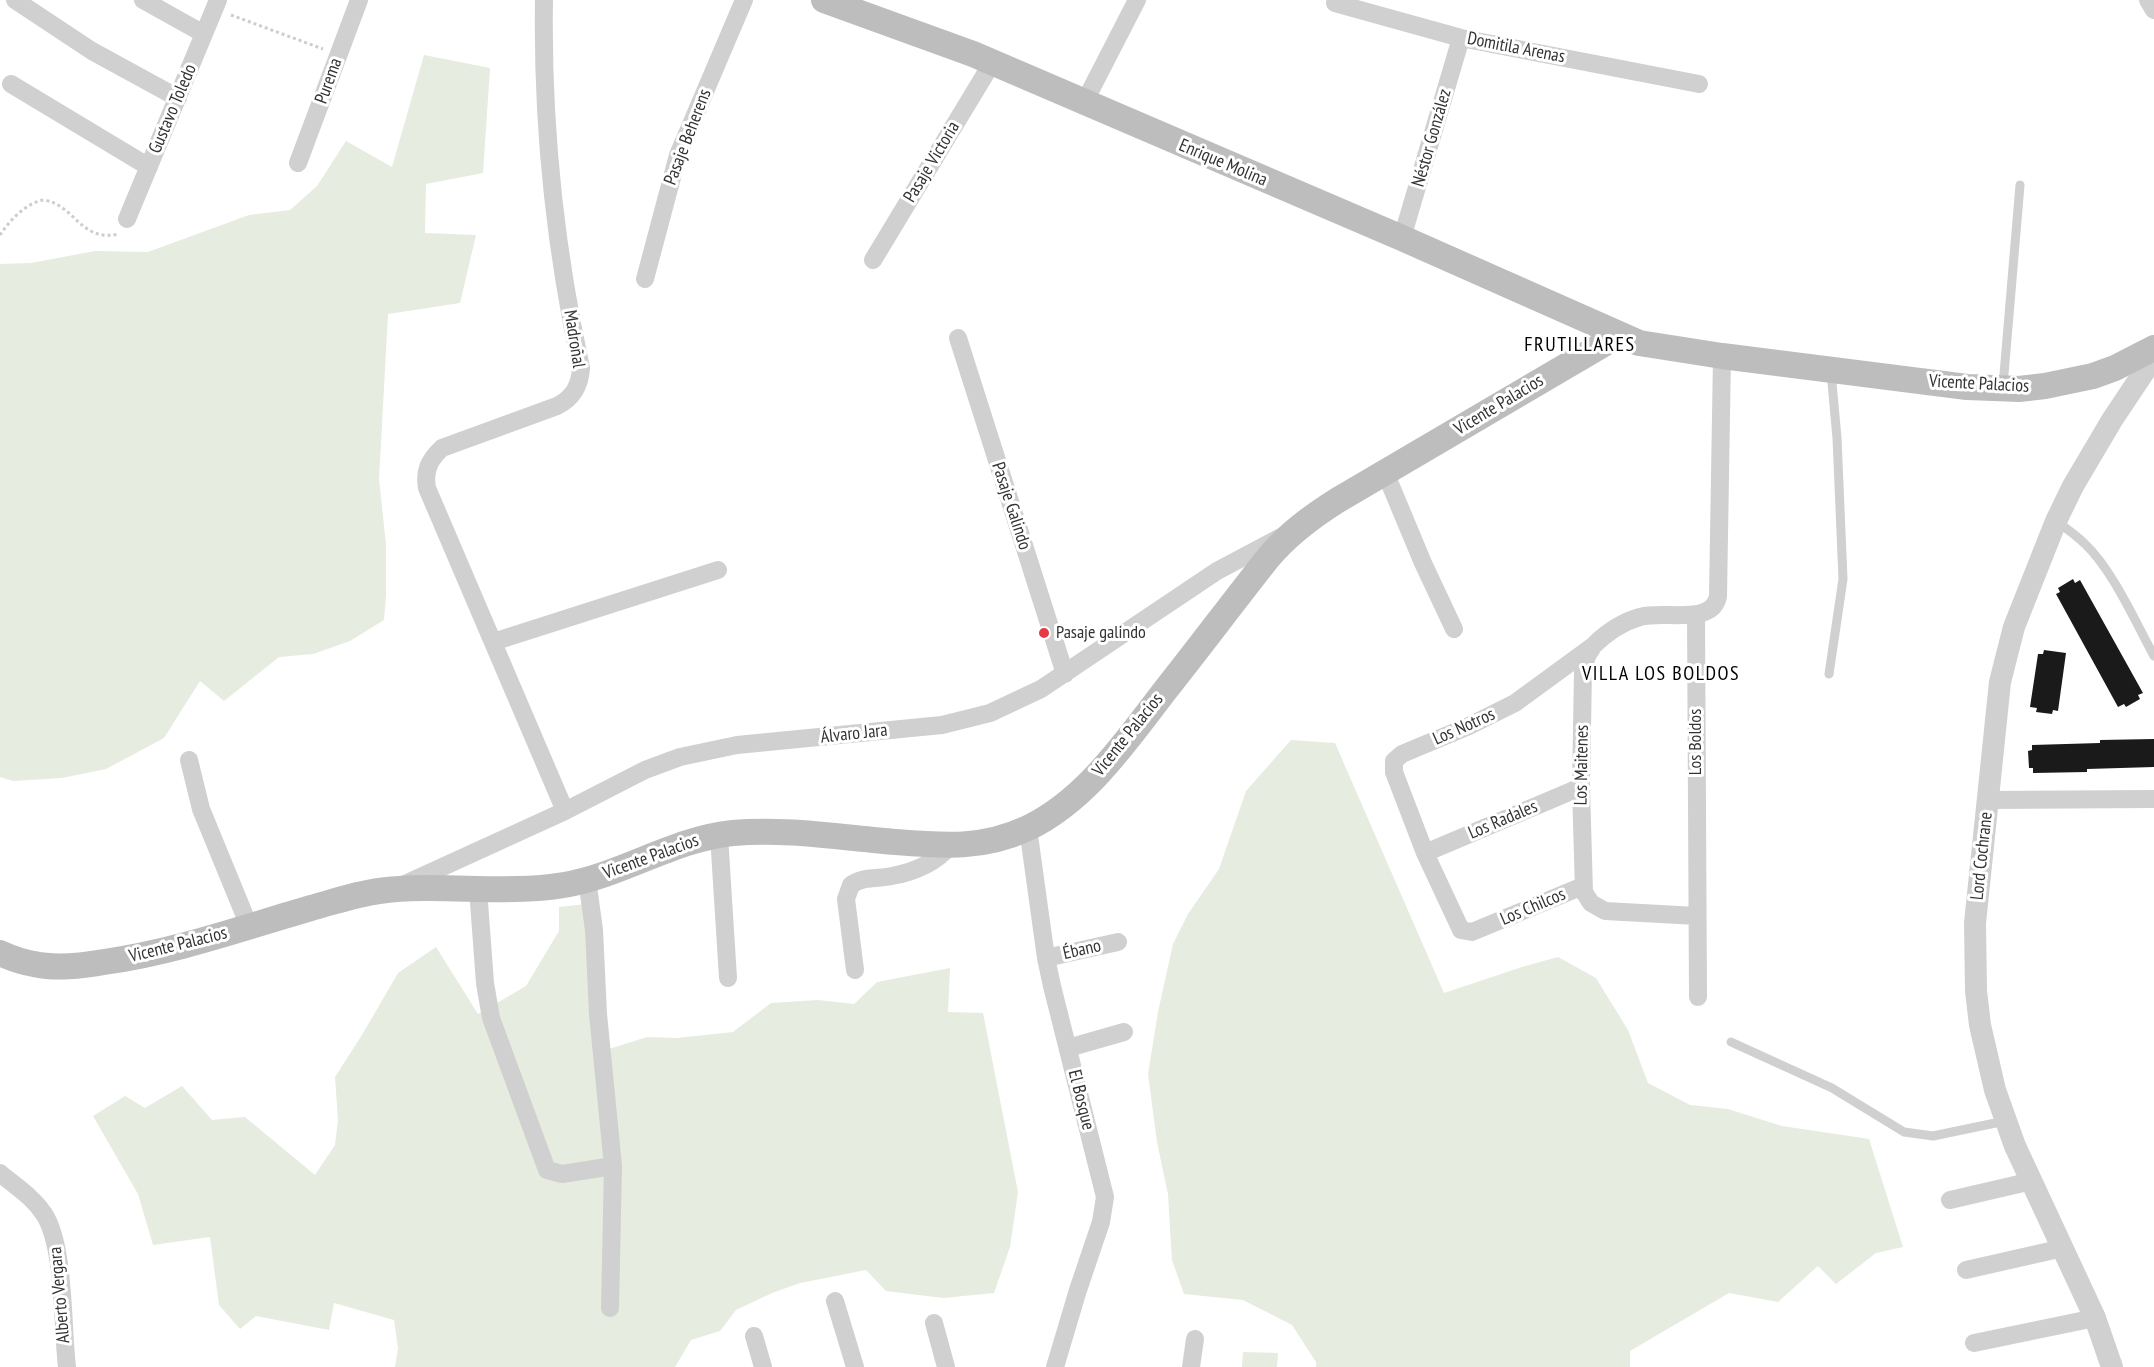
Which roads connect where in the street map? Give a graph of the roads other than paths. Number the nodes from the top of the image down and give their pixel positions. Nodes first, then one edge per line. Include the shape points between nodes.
1 (15, 0) edge
2 (143, 0) edge
3 (359, 0) edge
4 (544, 0) edge
5 (744, 0) edge
6 (824, 0) edge
7 (1137, 0) edge
8 (2148, 0) edge
9 (1335, 3) dead end
10 (216, 4) edge
11 (2154, 10) edge
12 (204, 34) junction
13 (1461, 38) junction
14 (992, 63) junction
15 (11, 84) dead end
16 (1699, 84) dead end
17 (178, 98) junction
18 (1084, 103) junction
19 (298, 163) dead end
20 (149, 168) junction
21 (2020, 185) dead end
22 (128, 219) road end
23 (1402, 238) junction
24 (873, 260) dead end
25 (645, 279) dead end
26 (1619, 335) junction
27 (958, 338) dead end
28 (2154, 348) edge
29 (1722, 356) junction
30 (2154, 357) edge
31 (1831, 370) junction
32 (2003, 388) junction
33 (1385, 472) junction
34 (2056, 521) junction
35 (1292, 532) junction
36 (718, 570) dead end
37 (1696, 614) junction
38 (1454, 629) dead end
39 (493, 642) junction
40 (1593, 646) junction
41 (2154, 656) edge
42 (1065, 674) junction
43 (1829, 674) dead end
44 (189, 760) dead end
45 (1581, 787) junction
46 (2154, 799) edge
47 (1987, 800) junction
48 (565, 811) junction
49 (1028, 828) junction
50 (719, 835) junction
51 (950, 846) junction
52 (1425, 853) junction
53 (587, 879) junction
54 (1582, 886) junction
55 (393, 889) junction
56 (478, 889) junction
57 (1696, 916) junction
58 (249, 926) junction
59 (1465, 932) joint
60 (1118, 942) dead end
61 (0, 953) edge
62 (1046, 958) junction
63 (855, 970) dead end
64 (728, 978) dead end
65 (1698, 997) dead end
66 (1124, 1032) dead end
67 (1731, 1042) dead end
68 (1068, 1048) junction
69 (2005, 1121) junction
70 (613, 1166) junction
71 (0, 1173) edge
72 (2031, 1181) junction
73 (1950, 1200) dead end
74 (2063, 1248) junction
75 (1966, 1270) dead end
76 (836, 1301) dead end
77 (610, 1308) dead end
78 (2095, 1318) junction
79 (934, 1323) dead end
80 (754, 1336) dead end
81 (1194, 1339) dead end
82 (1974, 1343) dead end
83 (67, 1367) edge
84 (762, 1367) edge
85 (855, 1367) edge
86 (946, 1367) edge
87 (1055, 1367) edge
88 (1191, 1367) edge
89 (2112, 1367) edge

1 - 17 street via 92,51
2 - 12 street
3 - 19 street, Purema
4 - 39 street, Madroñal via 550,159 581,368 578,386 570,398 557,406 442,448 429,463 426,480
5 - 25 street, Pasaje Beherens via 678,155
6 - 14 main road, Enrique Molina
7 - 18 street
8 - 11 street
9 - 13 street, Domitila Arenas
10 - 12 street, Gustavo Toledo
12 - 17 street, Gustavo Toledo
13 - 16 street, Domitila Arenas
13 - 23 street, Néstor González
14 - 18 main road, Enrique Molina
14 - 24 street, Pasaje Victoria
15 - 20 street
17 - 20 street, Gustavo Toledo
18 - 23 main road, Enrique Molina
20 - 22 street, Gustavo Toledo
21 - 32 lane
23 - 26 main road, Enrique Molina
26 - 29 main road, Vicente Palacios via 1639,343
26 - 33 main road, Vicente Palacios
27 - 42 street, Pasaje Galindo
28 - 32 main road, Vicente Palacios via 2093,376 2045,386
29 - 31 main road, Vicente Palacios
29 - 37 street via 1718,596 1711,610
30 - 34 street, Lord Cochrane via 2092,453
31 - 32 main road, Vicente Palacios
31 - 43 lane via 1843,579
33 - 35 main road, Vicente Palacios
33 - 38 street
34 - 41 lane via 2097,556
34 - 47 street, Lord Cochrane via 2004,663
35 - 42 street, Álvaro Jara via 1217,571
35 - 49 main road, Vicente Palacios via 1096,775 1059,809
36 - 39 street
37 - 40 street, Los Notros via 1640,617
37 - 57 street, Los Boldos
39 - 48 street, Madroñal
40 - 45 street, Los Maitenes via 1583,671
40 - 52 street, Los Notros via 1515,703 1398,757 1394,772
42 - 48 street, Álvaro Jara via 1016,702 966,721 737,745 680,757 645,770
44 - 58 street via 201,809
45 - 52 street, Los Radales
45 - 54 street, Los Maitenes
46 - 47 street
47 - 69 street, Lord Cochrane via 1975,923 1976,991 1986,1057
48 - 55 street, Álvaro Jara
49 - 51 main road, Vicente Palacios via 982,844
49 - 62 street, El Bosque
50 - 51 main road, Vicente Palacios via 757,831
50 - 53 main road, Vicente Palacios via 671,847
50 - 64 street
51 - 63 street via 923,866 851,885 846,899
52 - 59 street, Los Notros
53 - 56 main road, Vicente Palacios via 546,887
53 - 70 street
54 - 57 street, Los Chilcos via 1587,898 1605,911
54 - 59 street, Los Chilcos via 1472,933
55 - 56 main road, Vicente Palacios
55 - 58 main road, Vicente Palacios via 361,894
56 - 70 street via 491,1018 547,1170 562,1174
57 - 65 street, Los Boldos
58 - 61 main road, Vicente Palacios via 159,952 98,963 36,965
60 - 62 street, Ébano
62 - 68 street, El Bosque
66 - 68 street
67 - 69 lane via 1832,1088 1904,1132 1933,1136
68 - 87 street, El Bosque via 1105,1197 1101,1222
69 - 72 street, Lord Cochrane
70 - 77 street
71 - 83 street, Alberto Vergara via 37,1205 55,1238
72 - 73 street
72 - 74 street, Lord Cochrane
74 - 75 street
74 - 78 street, Lord Cochrane
76 - 85 street
78 - 82 street
78 - 89 street, Lord Cochrane
79 - 86 street
80 - 84 street
81 - 88 street

